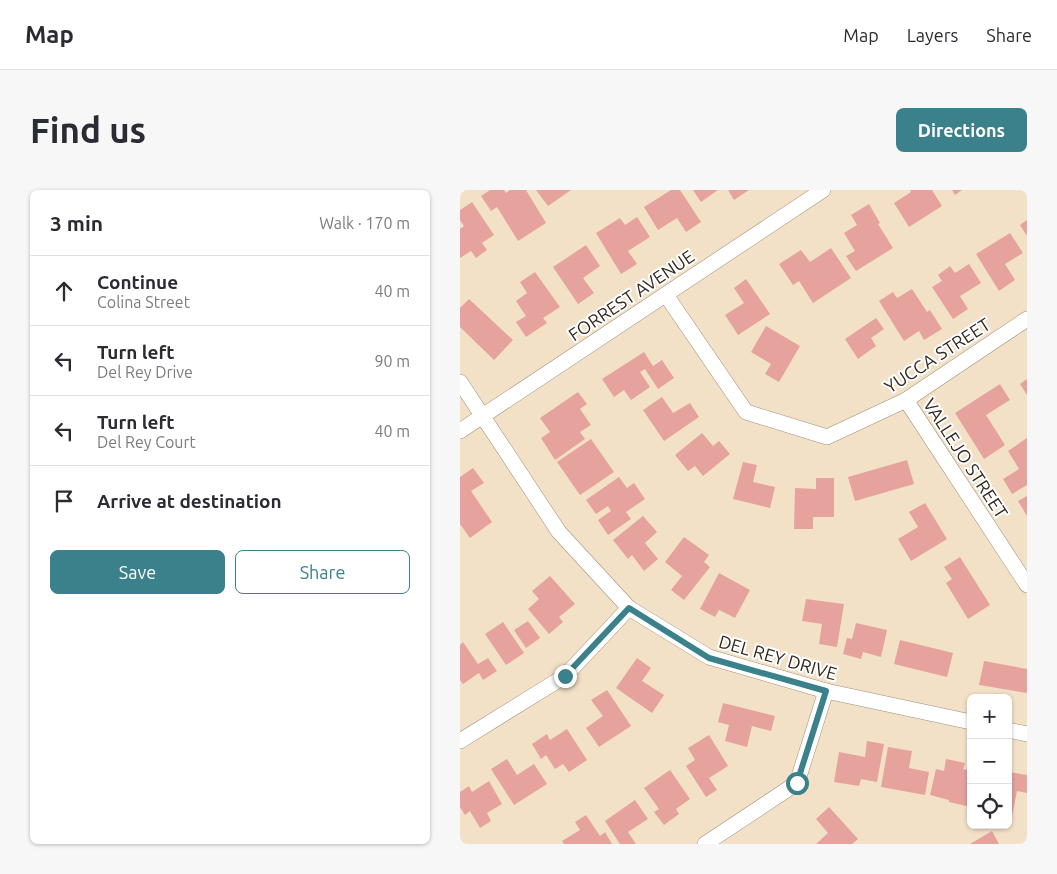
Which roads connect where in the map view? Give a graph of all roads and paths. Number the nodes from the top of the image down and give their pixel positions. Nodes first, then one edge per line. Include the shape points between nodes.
1 (823, 190) edge
2 (666, 295) junction
3 (1027, 319) edge
4 (460, 382) edge
5 (906, 400) junction
6 (484, 416) junction
7 (460, 431) edge
8 (1027, 585) edge
9 (629, 608) junction
10 (826, 691) junction
11 (967, 721) edge
12 (1012, 731) edge
13 (1027, 734) edge
14 (460, 741) edge
15 (705, 844) edge

1 - 2 street, FORREST AVENUE
2 - 5 street, YUCCA STREET via 746,412 827,438
2 - 6 street, FORREST AVENUE
3 - 5 street, YUCCA STREET
4 - 6 street, DEL REY DRIVE
5 - 8 street, VALLEJO STREET
6 - 7 street, FORREST AVENUE
6 - 9 street, DEL REY DRIVE via 559,532
9 - 10 street, DEL REY DRIVE via 709,658
9 - 14 street via 565,676
10 - 11 street, DEL REY DRIVE
10 - 15 street via 797,783
12 - 13 street

